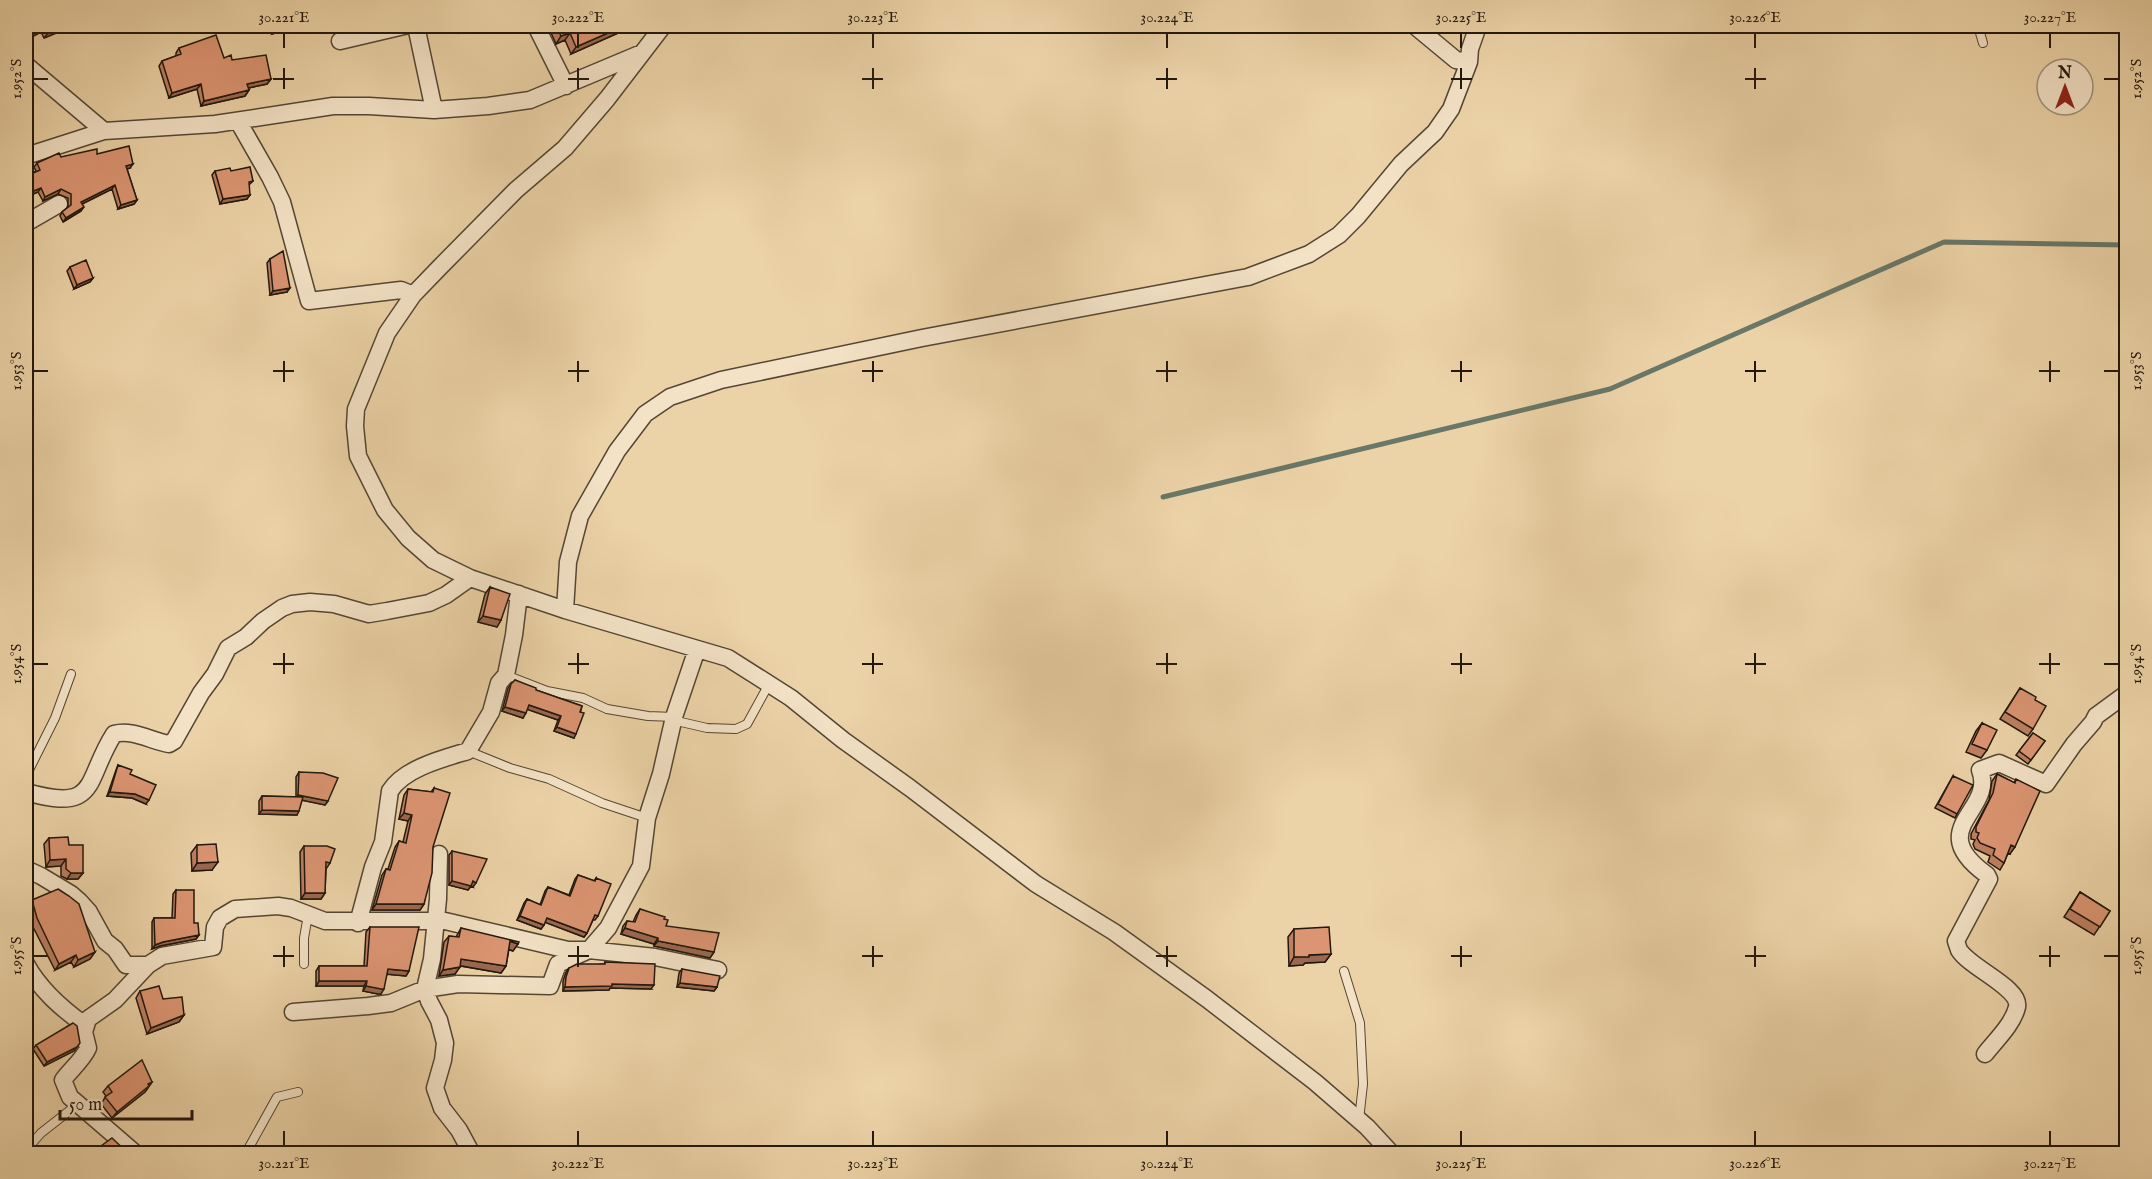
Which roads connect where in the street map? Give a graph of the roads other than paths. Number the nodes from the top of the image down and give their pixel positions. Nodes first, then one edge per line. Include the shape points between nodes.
1 (404, 26) edge
2 (416, 26) edge
3 (536, 26) edge
4 (663, 26) edge
5 (1415, 26) edge
6 (1478, 26) edge
7 (1978, 26) edge
8 (340, 42) dead end
9 (1983, 43) dead end
10 (645, 51) junction
11 (1469, 62) junction
12 (26, 65) edge
13 (566, 86) junction
14 (434, 110) junction
15 (238, 121) junction
16 (104, 131) junction
17 (26, 156) edge
18 (58, 204) dead end
19 (26, 223) edge
20 (413, 294) junction
21 (470, 578) junction
22 (519, 594) junction
23 (565, 610) junction
24 (697, 649) junction
25 (71, 674) dead end
26 (506, 675) junction
27 (769, 684) junction
28 (2127, 694) edge
29 (674, 717) junction
30 (468, 751) junction
31 (26, 776) edge
32 (26, 792) edge
33 (647, 818) junction
34 (439, 854) dead end
35 (26, 869) edge
36 (308, 915) junction
37 (435, 920) junction
38 (358, 922) junction
39 (589, 950) junction
40 (26, 964) edge
41 (304, 964) dead end
42 (148, 965) junction
43 (718, 970) dead end
44 (1344, 971) dead end
45 (426, 989) junction
46 (293, 1012) dead end
47 (86, 1026) junction
48 (1985, 1054) dead end
49 (298, 1092) dead end
50 (78, 1104) junction
51 (1359, 1120) junction
52 (26, 1150) edge
53 (136, 1154) edge
54 (238, 1154) edge
55 (472, 1154) edge
56 (1392, 1154) edge

1 - 8 street
2 - 14 street
3 - 13 street
4 - 10 street
5 - 11 street via 1456,60
6 - 11 street
7 - 9 lane
10 - 13 street
10 - 20 street via 565,148 516,190
11 - 23 street via 1451,109 1435,132 1401,164 1339,236 1309,254 1248,277 922,338 721,380 670,397 645,414 580,516 568,562
12 - 16 street
13 - 14 street via 530,100
14 - 15 street via 333,106
15 - 16 street
15 - 20 street via 282,202 309,301 401,290
16 - 17 street
18 - 19 street
20 - 21 street via 387,333 356,409 358,456 385,510 408,538 433,560
21 - 22 street
21 - 32 street via 429,603 369,614 310,602 282,608 228,648 174,741 169,744 134,734 114,734 89,787 78,796 63,799
22 - 23 street
22 - 26 street
23 - 24 street
24 - 27 street via 728,657
24 - 29 street
25 - 31 lane via 55,718
26 - 29 lane via 607,709
26 - 30 street via 499,683 491,712
27 - 29 lane via 747,724 736,729 706,728
27 - 51 street via 1036,885 1114,932 1207,999
28 - 48 street via 2096,716 2046,784 1999,763 1980,770 1983,779 1959,843 1966,857 1989,879 1956,941 1968,959 2012,992 2017,1006 2012,1020
29 - 33 street
30 - 33 lane
30 - 38 street via 423,766 394,784 383,842
33 - 39 street via 641,866 608,928
34 - 37 street
35 - 42 street via 71,894 126,965
36 - 38 street via 325,921
36 - 41 lane
36 - 42 street via 278,906 235,909 220,918 213,947 162,956
37 - 38 street
37 - 39 street via 568,950
37 - 45 street
39 - 43 street via 655,957
39 - 45 street via 558,964 550,986 458,984
40 - 47 street via 43,991
42 - 47 street via 115,1000 88,1019
44 - 51 lane via 1360,1023 1363,1084
45 - 46 street via 391,1003
45 - 55 street via 445,1043 436,1082 437,1098
47 - 50 street via 88,1048 63,1080 70,1097
49 - 54 lane via 277,1097 247,1151
50 - 52 lane
50 - 53 street
51 - 56 street

